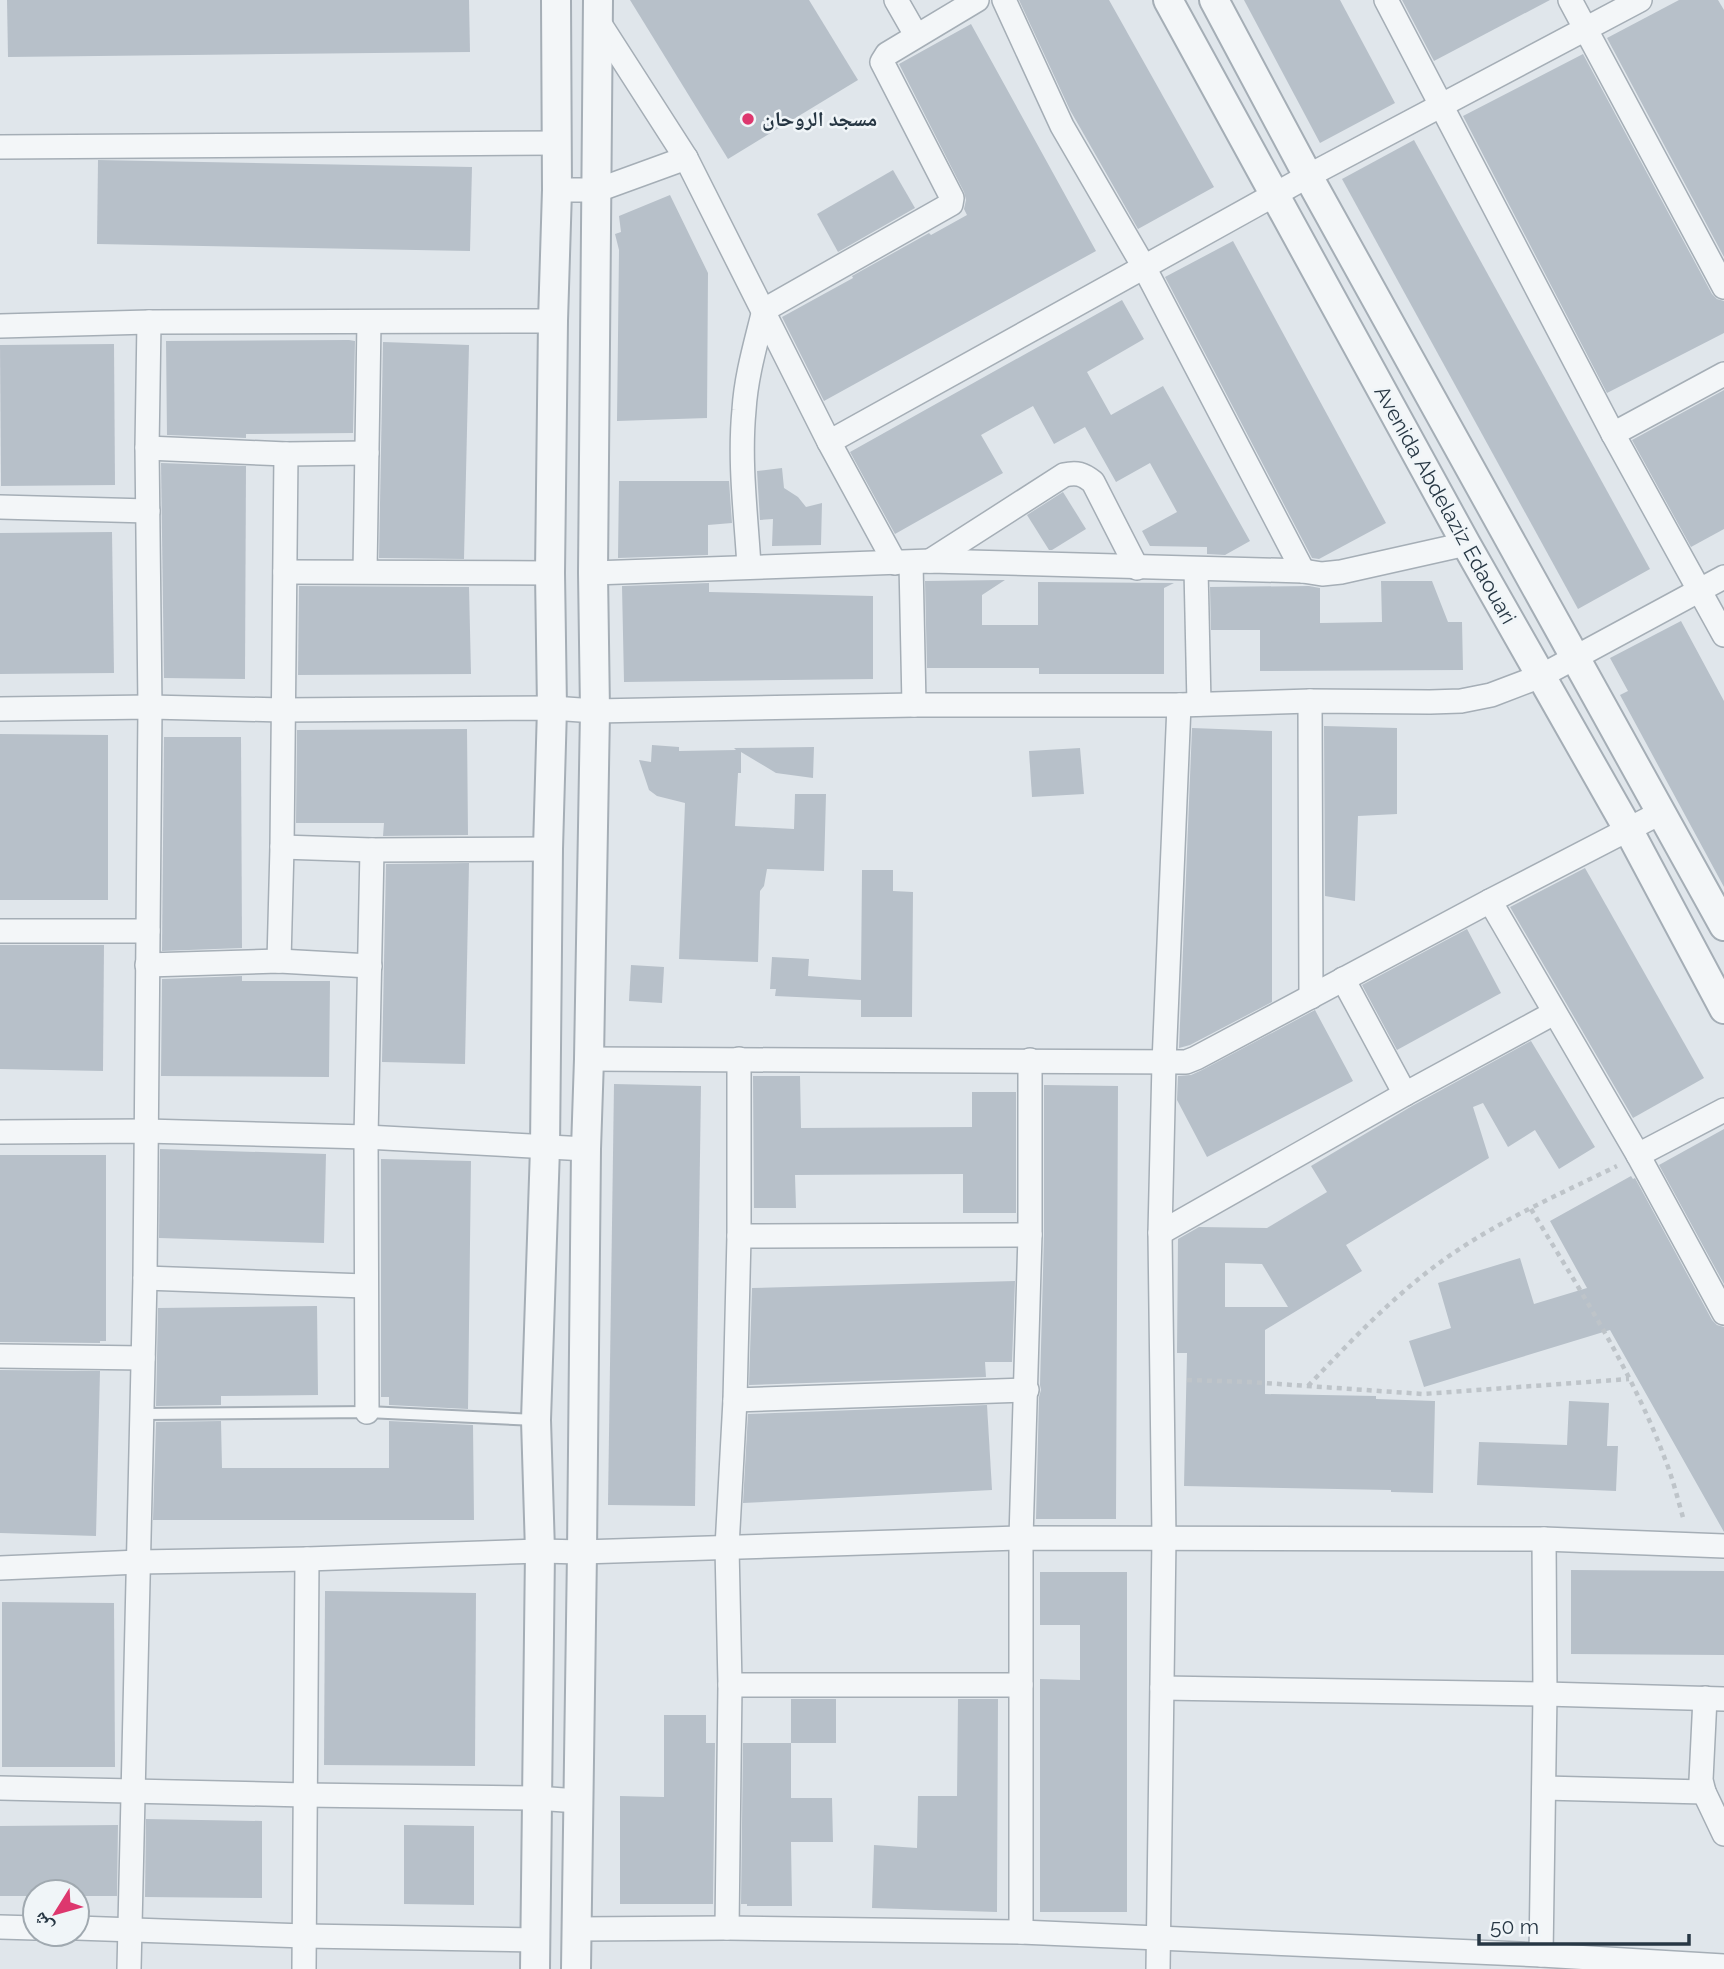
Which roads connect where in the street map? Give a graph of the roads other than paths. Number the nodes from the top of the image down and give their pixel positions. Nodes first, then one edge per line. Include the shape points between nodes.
1 (556, 0) edge
2 (896, 0) edge
3 (977, 0) edge
4 (1004, 0) edge
5 (1168, 0) edge
6 (1214, 0) edge
7 (1386, 0) edge
8 (1570, 0) edge
9 (1640, 0) edge
10 (598, 11) edge
11 (1586, 30) junction
12 (916, 35) junction
13 (1442, 106) junction
14 (556, 144) junction
15 (0, 147) edge
16 (686, 158) junction
17 (1308, 176) junction
18 (557, 190) junction
19 (598, 190) junction
20 (1275, 195) junction
21 (1144, 267) junction
22 (1724, 287) edge
23 (764, 310) junction
24 (553, 321) junction
25 (149, 322) junction
26 (369, 322) junction
27 (0, 326) edge
28 (1724, 374) edge
29 (1613, 434) junction
30 (829, 442) junction
31 (147, 448) junction
32 (367, 453) junction
33 (286, 454) junction
34 (0, 507) edge
35 (148, 511) junction
36 (1466, 544) junction
37 (912, 562) junction
38 (749, 566) junction
39 (1137, 568) junction
40 (1196, 569) junction
41 (365, 571) junction
42 (1303, 571) junction
43 (285, 572) junction
44 (550, 573) junction
45 (593, 573) junction
46 (1724, 578) edge
47 (1700, 590) junction
48 (1724, 635) edge
49 (1575, 658) junction
50 (1541, 676) junction
51 (1310, 701) junction
52 (914, 705) junction
53 (1189, 705) junction
54 (150, 707) junction
55 (552, 708) junction
56 (0, 709) edge
57 (282, 710) junction
58 (595, 710) junction
59 (1660, 813) junction
60 (1628, 829) junction
61 (282, 847) junction
62 (548, 849) junction
63 (373, 850) junction
64 (1490, 901) junction
65 (1724, 926) edge
66 (148, 930) junction
67 (0, 931) edge
68 (279, 961) junction
69 (147, 965) junction
70 (370, 966) junction
71 (1343, 979) junction
72 (1311, 997) junction
73 (1724, 1009) edge
74 (1553, 1013) junction
75 (589, 1059) junction
76 (739, 1059) junction
77 (1030, 1060) junction
78 (1164, 1063) junction
79 (1405, 1094) junction
80 (1724, 1110) edge
81 (146, 1131) junction
82 (0, 1132) edge
83 (366, 1137) junction
84 (545, 1148) junction
85 (586, 1149) junction
86 (1638, 1155) junction
87 (1160, 1233) junction
88 (1030, 1234) junction
89 (739, 1236) junction
90 (145, 1278) junction
91 (365, 1286) junction
92 (1724, 1313) edge
93 (0, 1356) edge
94 (143, 1358) junction
95 (1027, 1390) junction
96 (735, 1400) junction
97 (367, 1412) junction
98 (143, 1414) junction
99 (536, 1420) junction
100 (1021, 1538) junction
101 (1164, 1538) junction
102 (1544, 1539) junction
103 (1724, 1546) edge
104 (727, 1547) junction
105 (540, 1551) junction
106 (582, 1552) junction
107 (307, 1559) junction
108 (139, 1562) junction
109 (0, 1568) edge
110 (730, 1685) junction
111 (1021, 1685) junction
112 (1162, 1688) junction
113 (1545, 1693) junction
114 (1715, 1698) edge
115 (0, 1788) edge
116 (1544, 1788) junction
117 (132, 1790) junction
118 (1704, 1792) junction
119 (306, 1796) junction
120 (536, 1798) junction
121 (578, 1801) junction
122 (1724, 1834) edge
123 (0, 1927) edge
124 (21, 1928) edge
125 (91, 1928) edge
126 (727, 1928) junction
127 (130, 1929) junction
128 (576, 1929) junction
129 (1021, 1932) junction
130 (305, 1936) junction
131 (1158, 1938) junction
132 (536, 1940) junction
133 (1541, 1955) junction
134 (1724, 1966) edge
135 (129, 1969) edge
136 (304, 1969) edge
137 (535, 1969) edge
138 (576, 1969) edge
139 (1158, 1969) edge

1 - 14 street
2 - 12 street
3 - 12 street
4 - 21 street via 1062,125
5 - 20 street, Avenida Abdelaziz Edaouari
6 - 17 street, Avenida Abdelaziz Edaouari
7 - 13 street
8 - 11 street
9 - 11 street
10 - 16 street
10 - 19 street
11 - 13 street
11 - 22 street
12 - 23 street via 883,57 883,62 951,204
13 - 17 street
13 - 29 street
14 - 15 street
14 - 18 street
16 - 19 street
16 - 23 street
17 - 20 street
17 - 49 street, Avenida Abdelaziz Edaouari
18 - 19 street
18 - 24 street
19 - 45 street
20 - 21 street
20 - 36 street, Avenida Abdelaziz Edaouari
21 - 30 street
21 - 42 street
23 - 30 street
23 - 38 street via 749,369 741,447
24 - 26 street
24 - 44 street
25 - 26 street
25 - 27 street
25 - 31 street
26 - 32 street
28 - 29 street
29 - 47 street
30 - 37 street
31 - 33 street
31 - 35 street
32 - 33 street
32 - 41 street
33 - 43 street
34 - 35 street
35 - 54 street
36 - 42 street via 1341,572
36 - 50 street, Avenida Abdelaziz Edaouari
37 - 38 street
37 - 39 street
37 - 39 street via 1064,475 1075,473 1093,482
37 - 52 street
38 - 45 street
39 - 40 street
40 - 42 street
40 - 53 street
41 - 43 street
41 - 44 street
43 - 57 street
44 - 55 street
45 - 58 street
46 - 47 street
47 - 48 street
47 - 49 street
49 - 50 street
49 - 59 street, Avenida Abdelaziz Edaouari
50 - 51 street via 1461,701
50 - 60 street, Avenida Abdelaziz Edaouari
51 - 53 street
51 - 72 street
52 - 53 street
52 - 58 street
53 - 78 street
54 - 56 street
54 - 57 street
54 - 66 street
55 - 57 street
55 - 58 street
55 - 62 street
57 - 61 street
58 - 75 street
59 - 60 street
59 - 65 street, Avenida Abdelaziz Edaouari
60 - 64 street
60 - 73 street, Avenida Abdelaziz Edaouari
61 - 63 street
61 - 68 street
62 - 63 street
62 - 84 street
63 - 70 street
64 - 71 street
64 - 74 street
66 - 67 street
66 - 69 street
68 - 69 street
68 - 70 street
69 - 81 street
70 - 83 street
71 - 72 street
71 - 79 street
72 - 78 street via 1196,1058
74 - 79 street
74 - 86 street
75 - 76 street
75 - 85 street
76 - 77 street
76 - 89 street
77 - 78 street
77 - 88 street
78 - 87 street
79 - 87 street
80 - 86 street
81 - 82 street
81 - 83 street
81 - 90 street
83 - 84 street
83 - 91 street
84 - 85 street
84 - 99 street
85 - 106 street
86 - 92 street
87 - 101 street
88 - 89 street
88 - 95 street
89 - 96 street
90 - 91 street
90 - 94 street
91 - 97 street
93 - 94 street
94 - 98 street
95 - 96 street
95 - 100 street
96 - 104 street
97 - 98 lane
97 - 99 lane
98 - 108 street
99 - 105 street
100 - 101 street
100 - 104 street
100 - 111 street
101 - 102 street
101 - 112 street
102 - 103 street
102 - 113 street
104 - 106 street
104 - 110 street
105 - 106 street
105 - 107 street
105 - 120 street
106 - 121 street
107 - 108 street
107 - 119 street
108 - 109 street
108 - 117 street
110 - 111 street
110 - 126 street
111 - 129 street
112 - 113 street
112 - 131 street
113 - 114 street
113 - 116 street
114 - 118 street via 1701,1769
115 - 117 street
116 - 118 street
116 - 133 street
117 - 119 street
117 - 127 street
118 - 122 street
119 - 120 street
119 - 130 street
120 - 121 street
120 - 132 street
121 - 128 street
123 - 124 street
125 - 127 street
126 - 128 street
126 - 129 street
127 - 130 street
127 - 135 street
128 - 138 street
129 - 131 street
130 - 132 street
130 - 136 street
131 - 133 street
131 - 139 street
132 - 137 street
133 - 134 street

